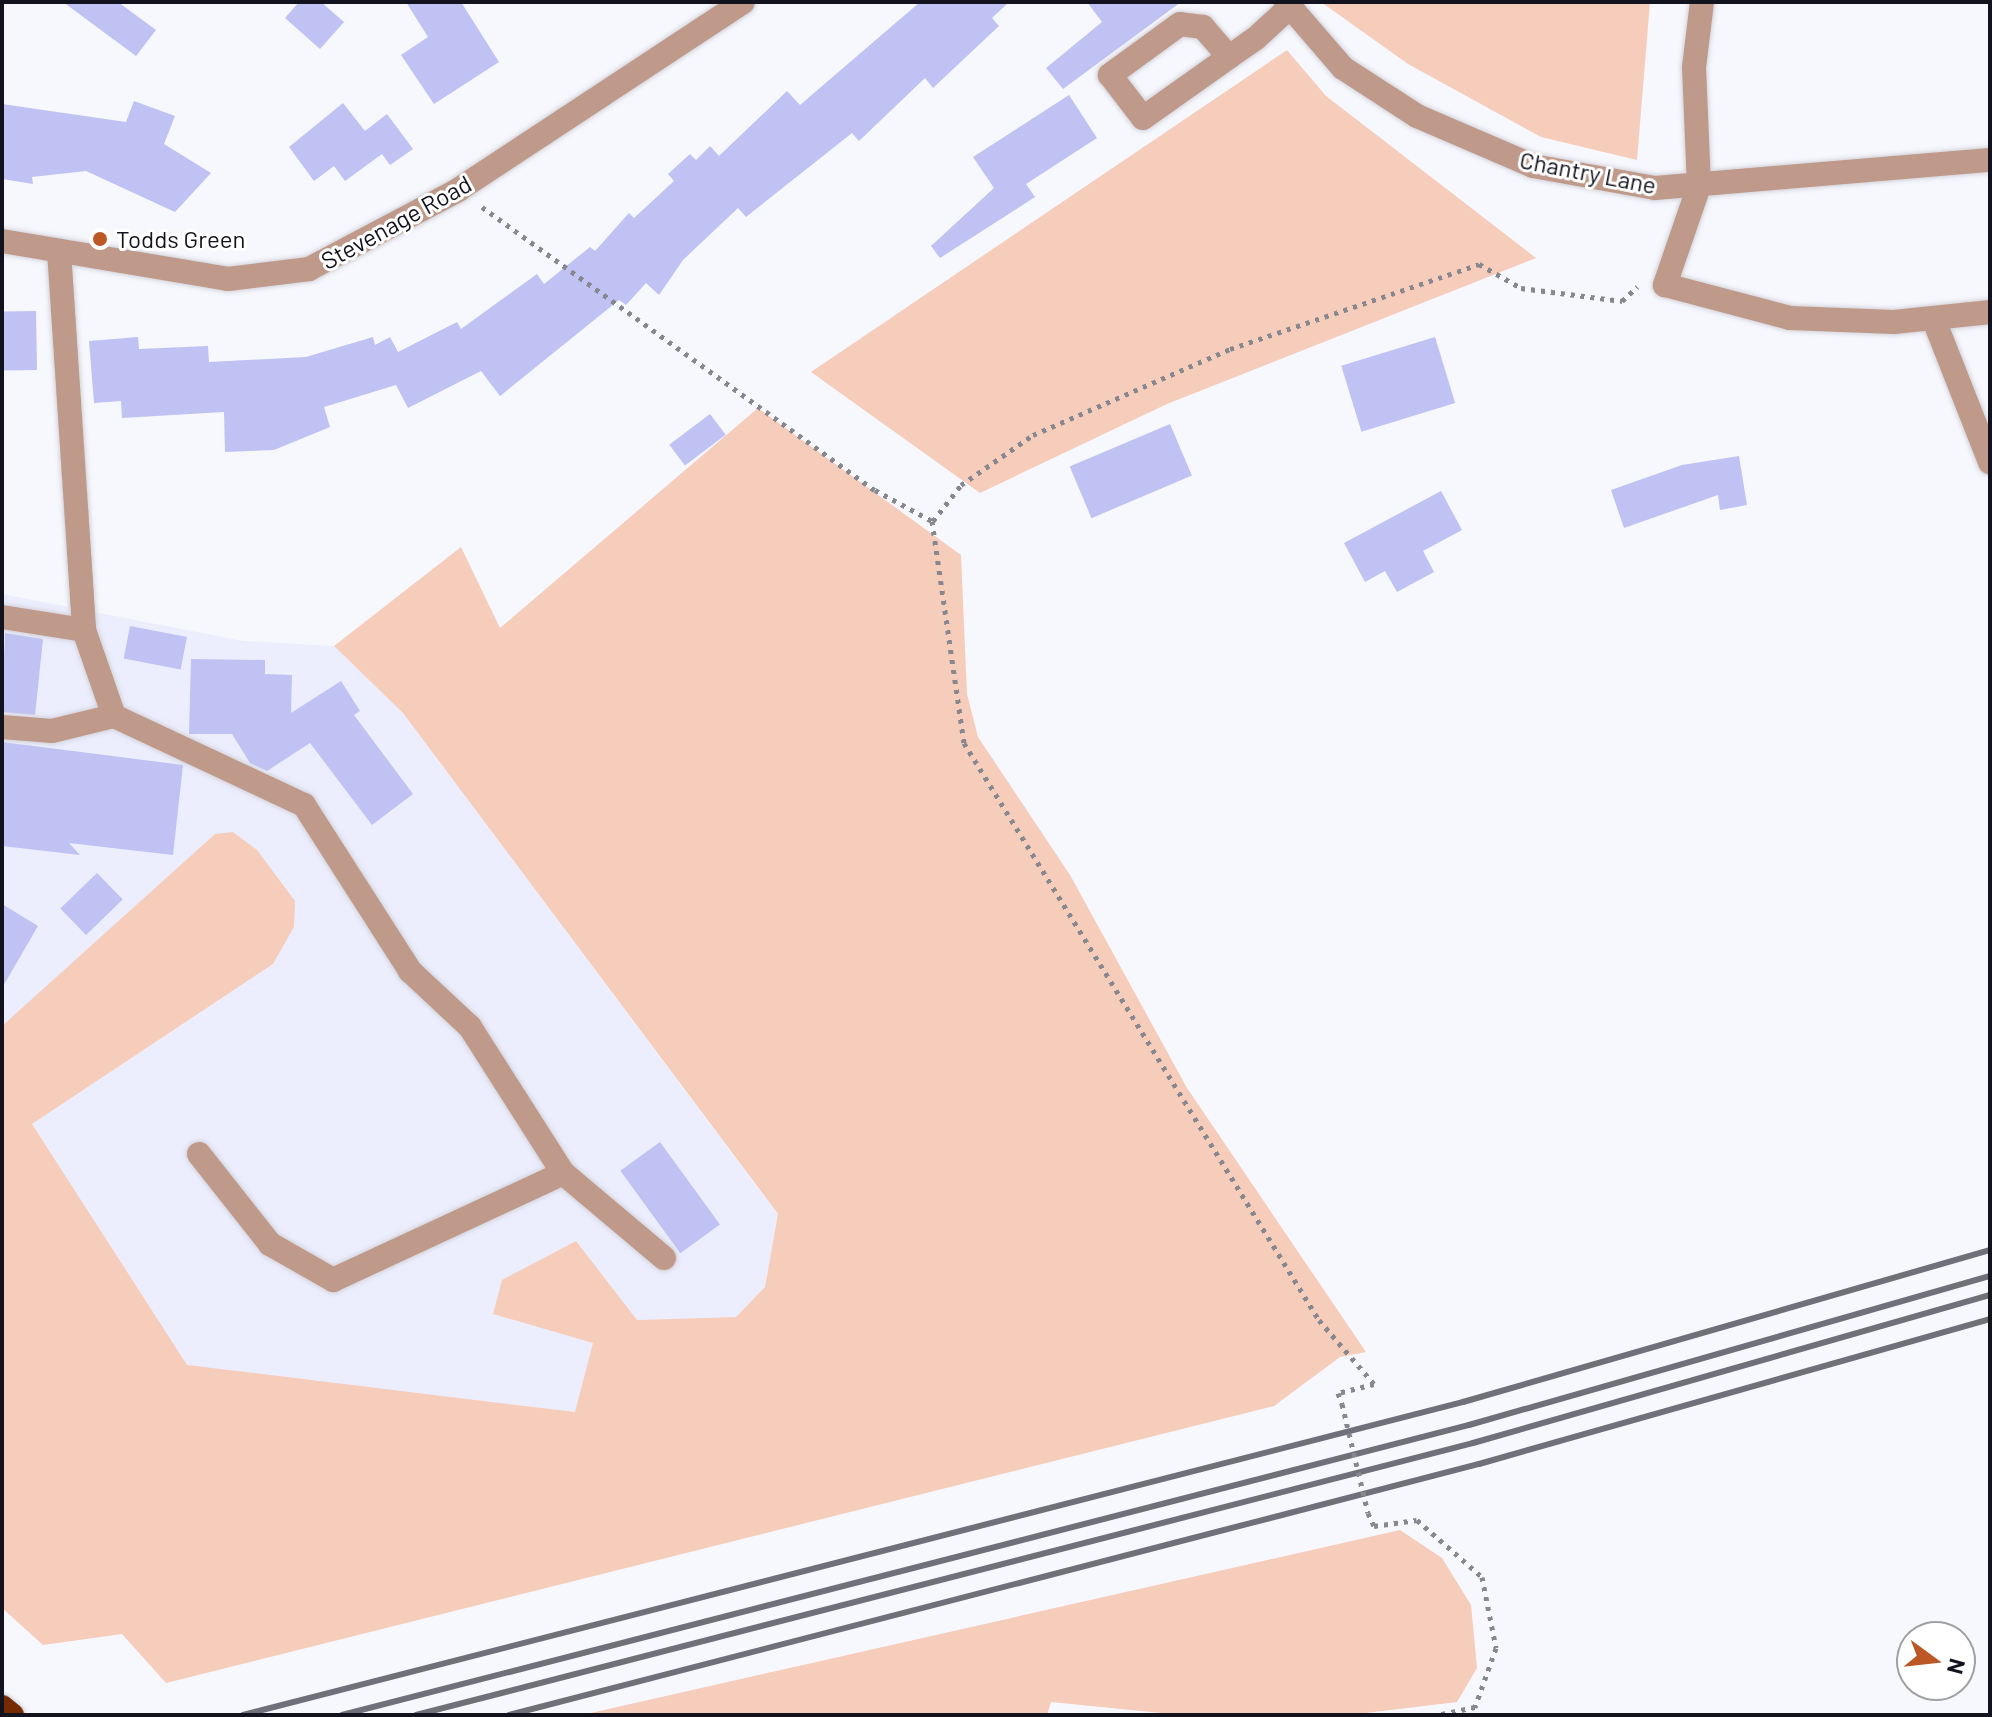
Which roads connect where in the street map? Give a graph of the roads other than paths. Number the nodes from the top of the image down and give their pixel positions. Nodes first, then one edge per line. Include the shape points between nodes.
1 (743, 2) edge
2 (1702, 2) edge
3 (1287, 5) edge
4 (1229, 57) junction
5 (1990, 160) edge
6 (1699, 186) junction
7 (2, 241) edge
8 (59, 251) junction
9 (1990, 312) edge
10 (1934, 320) junction
11 (1990, 462) edge
12 (2, 617) edge
13 (84, 630) junction
14 (114, 716) junction
15 (2, 727) edge
16 (199, 1154) dead end
17 (563, 1173) junction
18 (664, 1258) dead end
19 (2, 1707) edge
20 (12, 1715) edge

1 - 8 street, Stevenage Road via 458,190 309,269 253,281
2 - 6 street via 1694,80
3 - 4 street
3 - 6 street, Chantry Lane via 1343,68 1417,116 1533,166 1655,188
4 - 4 street via 1143,118 1110,75 1180,24 1203,27
5 - 6 street, Chantry Lane
6 - 10 street via 1665,285 1790,318
7 - 8 street, Stevenage Road
8 - 13 street
9 - 10 street
10 - 11 street
12 - 13 street
13 - 14 street
14 - 15 street via 52,731
14 - 17 street via 304,805 410,971 470,1027
16 - 17 street via 270,1244 333,1280
17 - 18 street
19 - 20 highway

